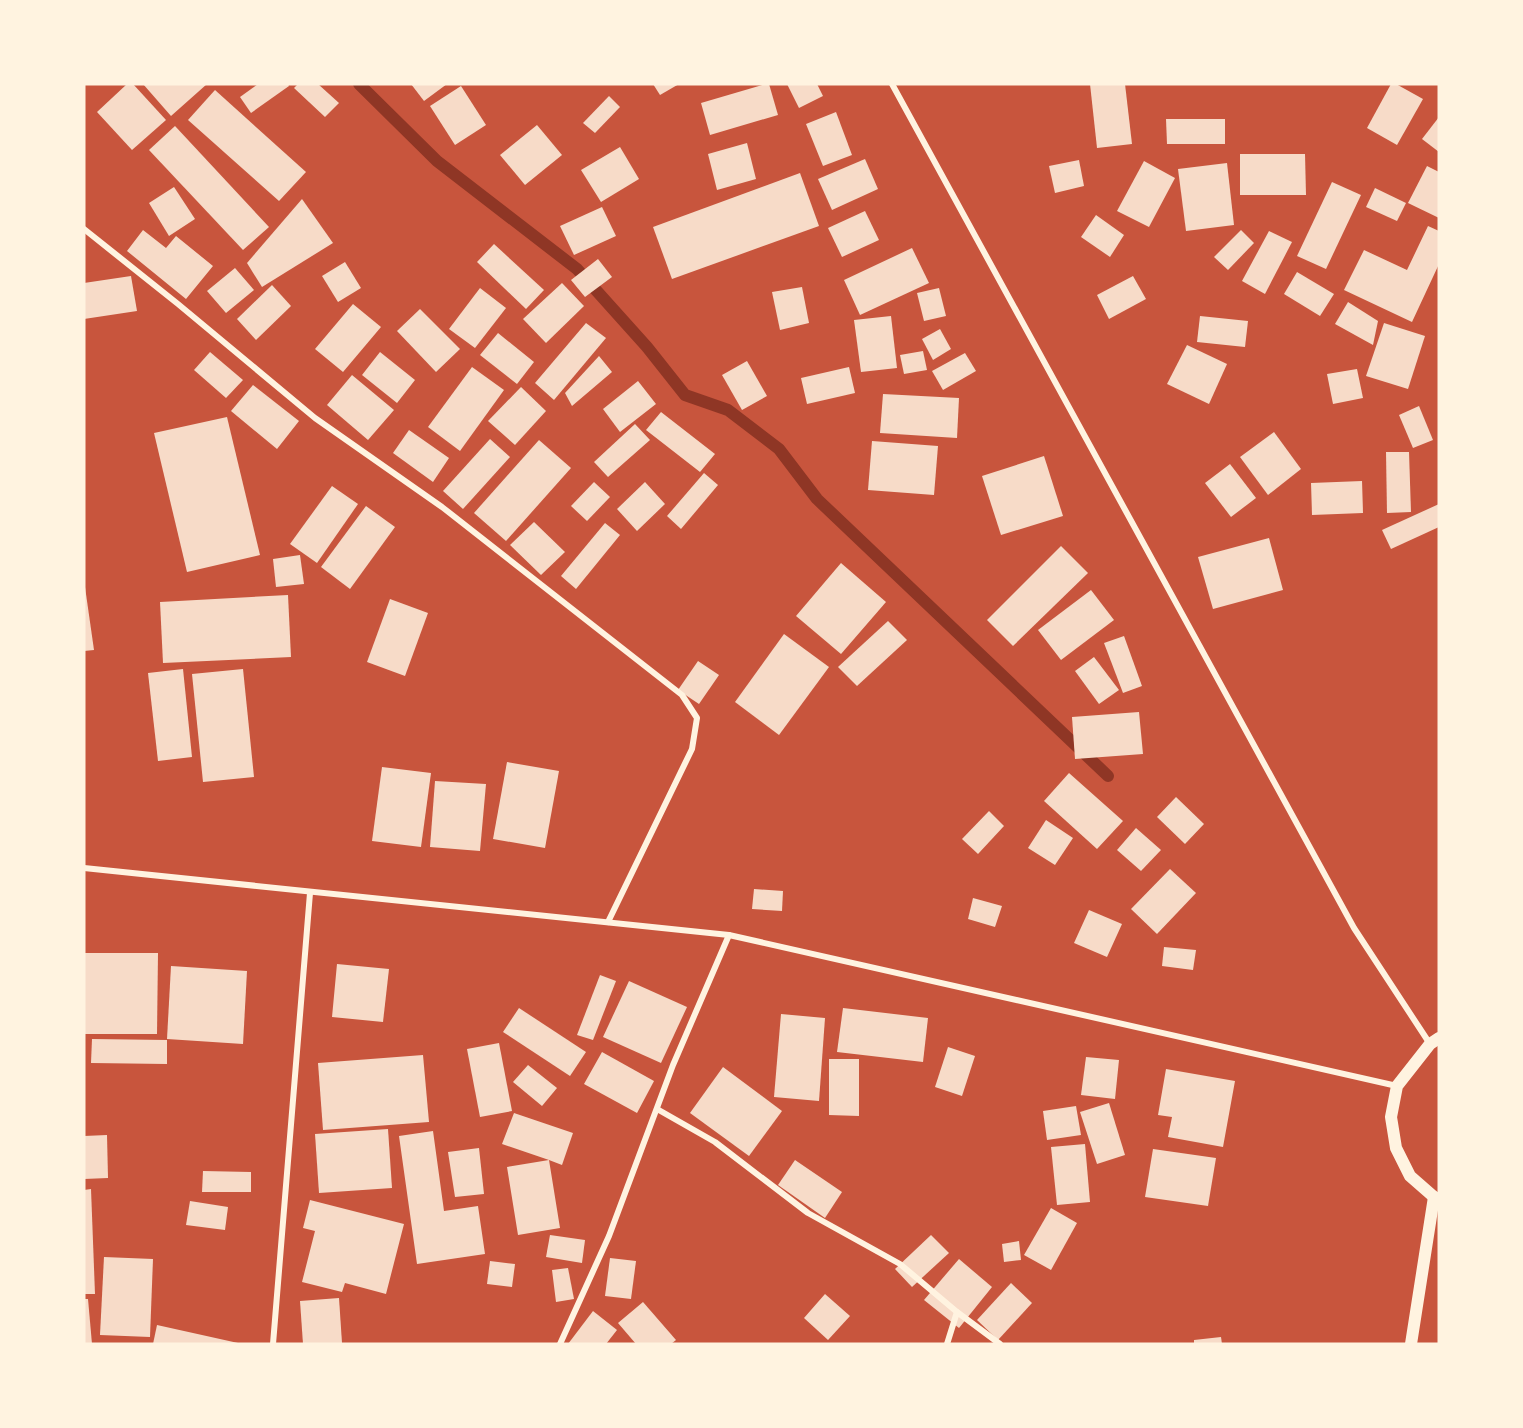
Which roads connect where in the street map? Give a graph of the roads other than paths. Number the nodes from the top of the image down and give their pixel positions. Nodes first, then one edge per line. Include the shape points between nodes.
1 (892, 84) edge
2 (84, 230) edge
3 (84, 868) edge
4 (310, 892) junction
5 (608, 922) junction
6 (729, 935) junction
7 (1434, 1041) edge
8 (1396, 1086) junction
9 (657, 1109) junction
10 (1437, 1198) edge
11 (957, 1312) junction
12 (273, 1344) edge
13 (560, 1344) edge
14 (948, 1344) edge
15 (1000, 1344) edge
16 (1411, 1344) edge

1 - 7 street via 1354,928
2 - 5 street via 315,418 442,507 682,695 697,718 692,749
3 - 4 street
4 - 5 street
4 - 12 street
5 - 6 street
6 - 8 street
6 - 9 street
7 - 8 main road
8 - 10 main road via 1391,1117 1396,1148 1410,1176
9 - 11 street via 715,1142 808,1213 900,1264
9 - 13 street via 609,1236
10 - 16 main road
11 - 14 street
11 - 15 street

